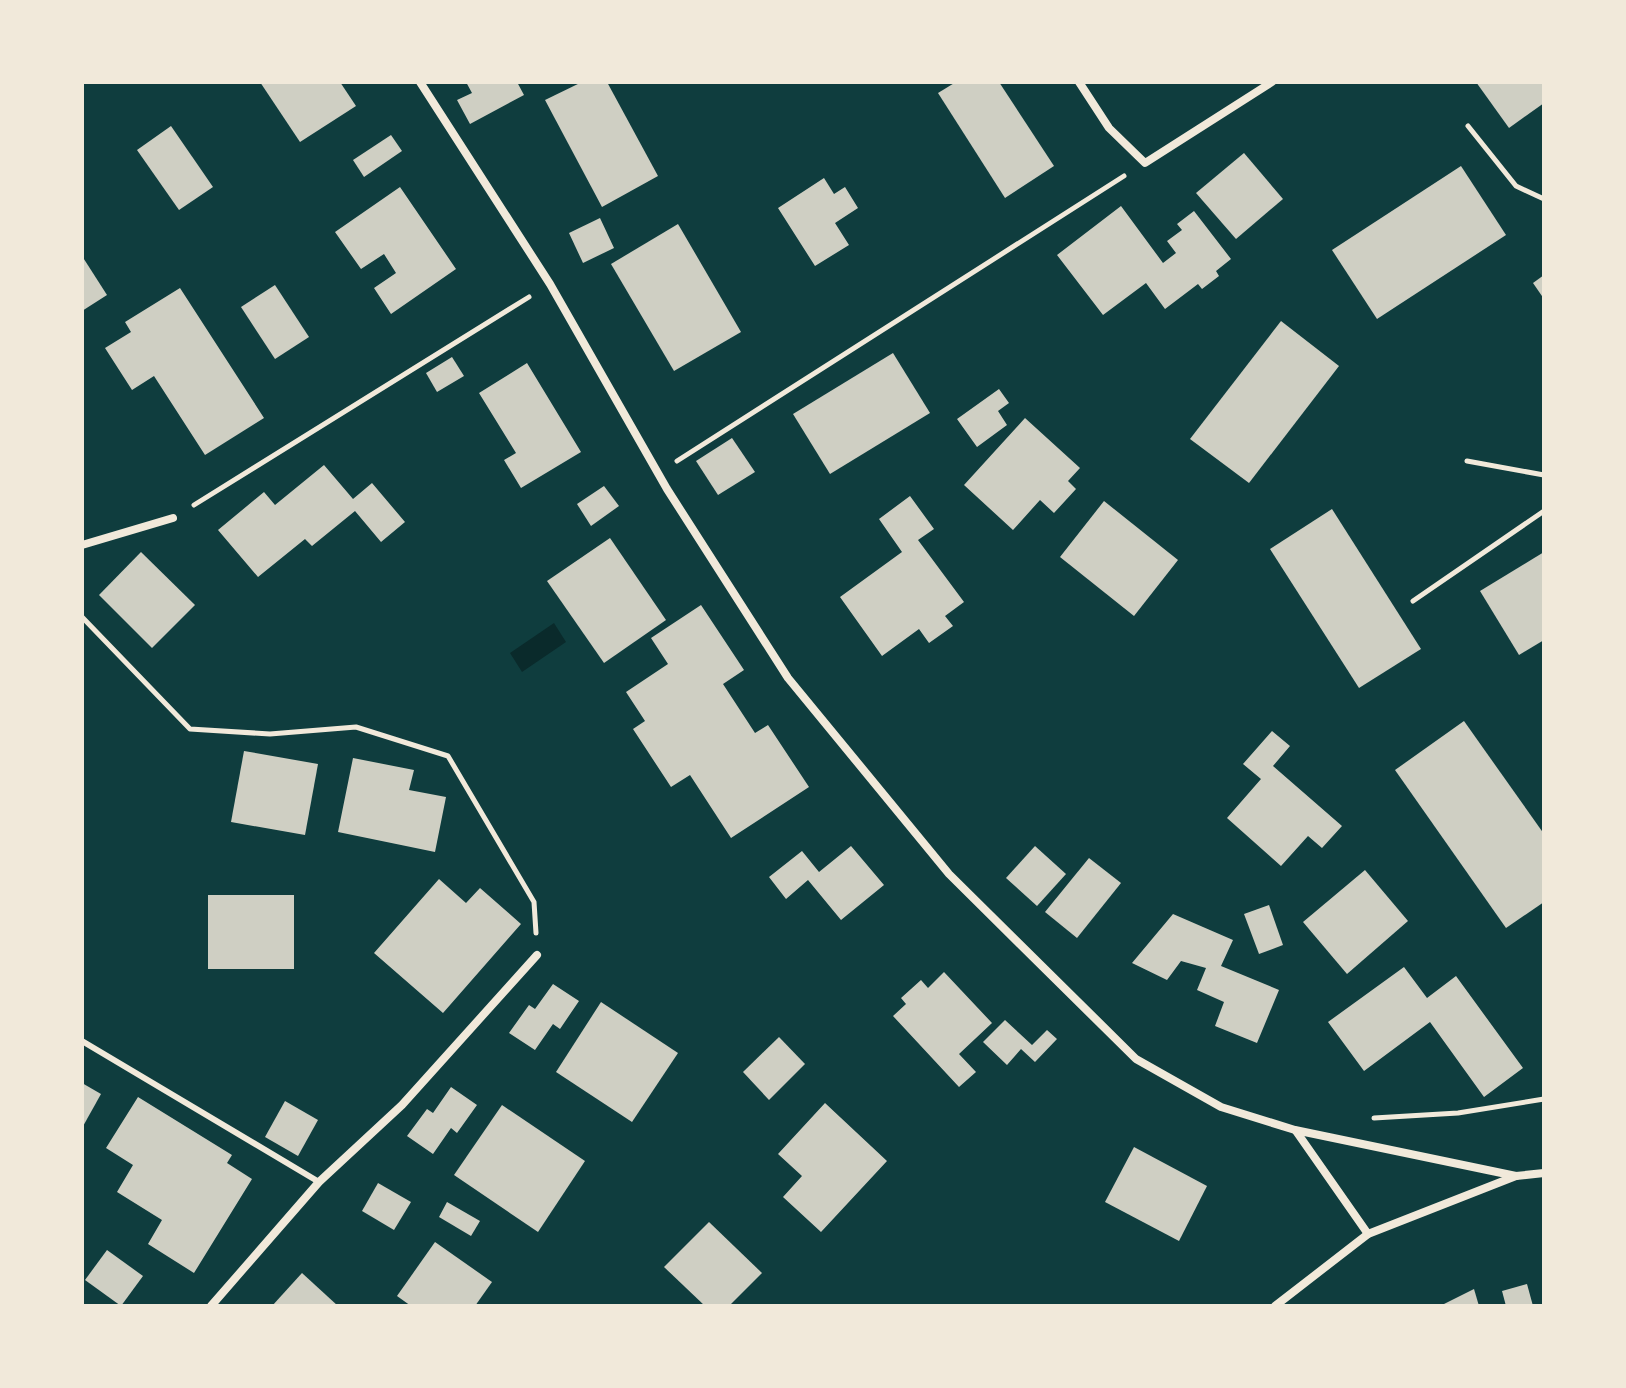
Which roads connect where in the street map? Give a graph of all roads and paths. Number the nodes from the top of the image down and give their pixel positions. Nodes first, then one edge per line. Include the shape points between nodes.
1 (420, 82) edge
2 (1079, 82) edge
3 (1272, 82) edge
4 (1468, 126) dead end
5 (1145, 163) junction
6 (1544, 199) edge
7 (550, 284) junction
8 (1467, 461) dead end
9 (658, 473) junction
10 (1544, 475) edge
11 (1544, 511) edge
12 (173, 518) joint
13 (82, 545) edge
14 (1413, 601) dead end
15 (82, 617) edge
16 (537, 955) joint
17 (82, 1041) edge
18 (1544, 1099) edge
19 (1364, 1119) dead end
20 (1295, 1130) junction
21 (1544, 1173) edge
22 (1516, 1176) junction
23 (319, 1182) junction
24 (1368, 1234) junction
25 (211, 1306) edge
26 (1275, 1306) edge

1 - 7 street
2 - 5 street via 1109,128
3 - 5 street
4 - 6 path via 1516,186
5 - 9 path
7 - 9 street
7 - 12 path
8 - 10 path
9 - 20 street via 788,678 949,874 1136,1059 1221,1107
11 - 14 path
12 - 13 street
15 - 16 path via 190,729 270,734 356,727 448,756 534,902
16 - 23 street via 402,1105
17 - 23 lane
18 - 19 path via 1458,1113
20 - 22 street
20 - 24 street
21 - 22 street
22 - 24 street
23 - 25 street
24 - 26 street

